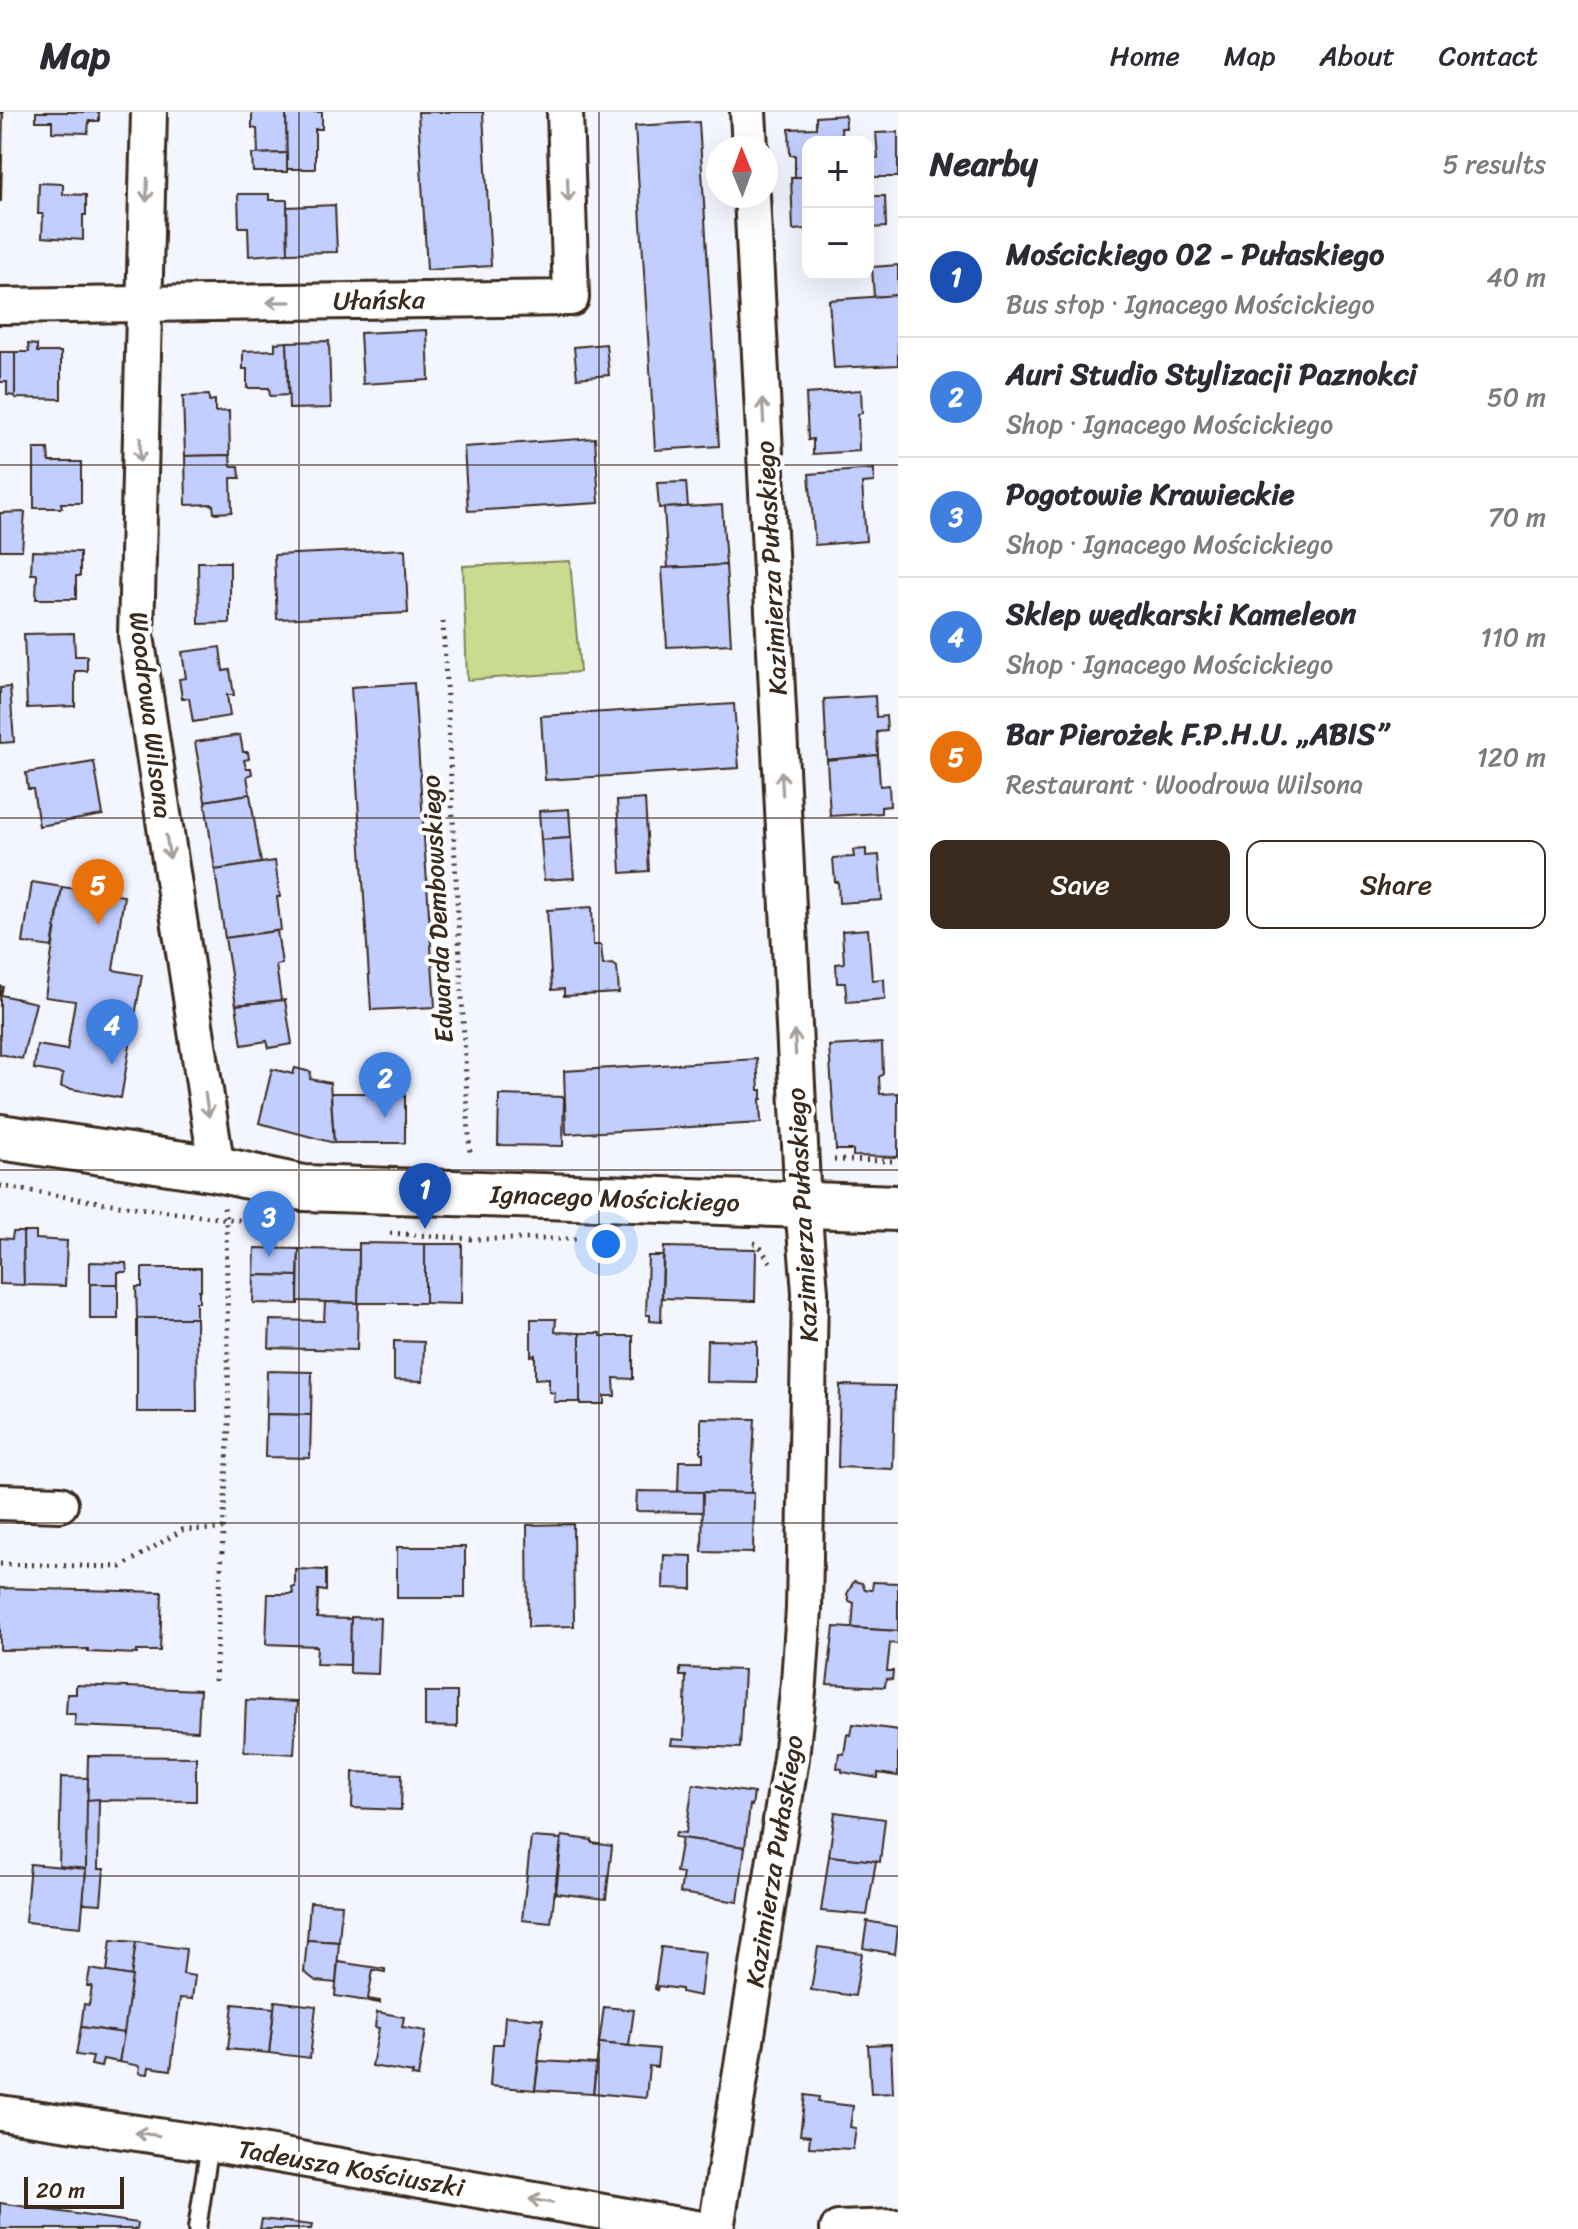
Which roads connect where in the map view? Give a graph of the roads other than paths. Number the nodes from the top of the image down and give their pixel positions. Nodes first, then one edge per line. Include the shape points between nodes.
1 (149, 112) edge
2 (565, 112) edge
3 (748, 112) edge
4 (749, 136) edge
5 (753, 208) edge
6 (143, 304) junction
7 (0, 306) edge
8 (0, 1137) edge
9 (217, 1169) junction
10 (803, 1204) junction
11 (898, 1208) edge
12 (0, 1502) edge
13 (60, 1504) dead end
14 (0, 2113) edge
15 (210, 2143) junction
16 (898, 2227) edge
17 (197, 2229) edge
18 (701, 2229) edge
19 (716, 2229) edge
20 (838, 2229) edge

1 -> 6 street, Woodrowa Wilsona
2 -> 6 street, Ułańska via 571,298
3 - 4 street
10 -> 5 street, Kazimierza Pułaskiego
6 - 7 street, Ułańska
6 -> 9 street, Woodrowa Wilsona via 136,636
8 - 9 street, Ignacego Mościckiego
9 - 10 street, Ignacego Mościckiego via 303,1188
10 - 11 street, Ignacego Mościckiego
10 - 19 street, Kazimierza Pułaskiego via 810,1292 799,1682
12 - 13 street
15 -> 14 street, Tadeusza Kościuszki
15 - 17 lane
18 -> 15 street, Tadeusza Kościuszki
16 - 20 street

